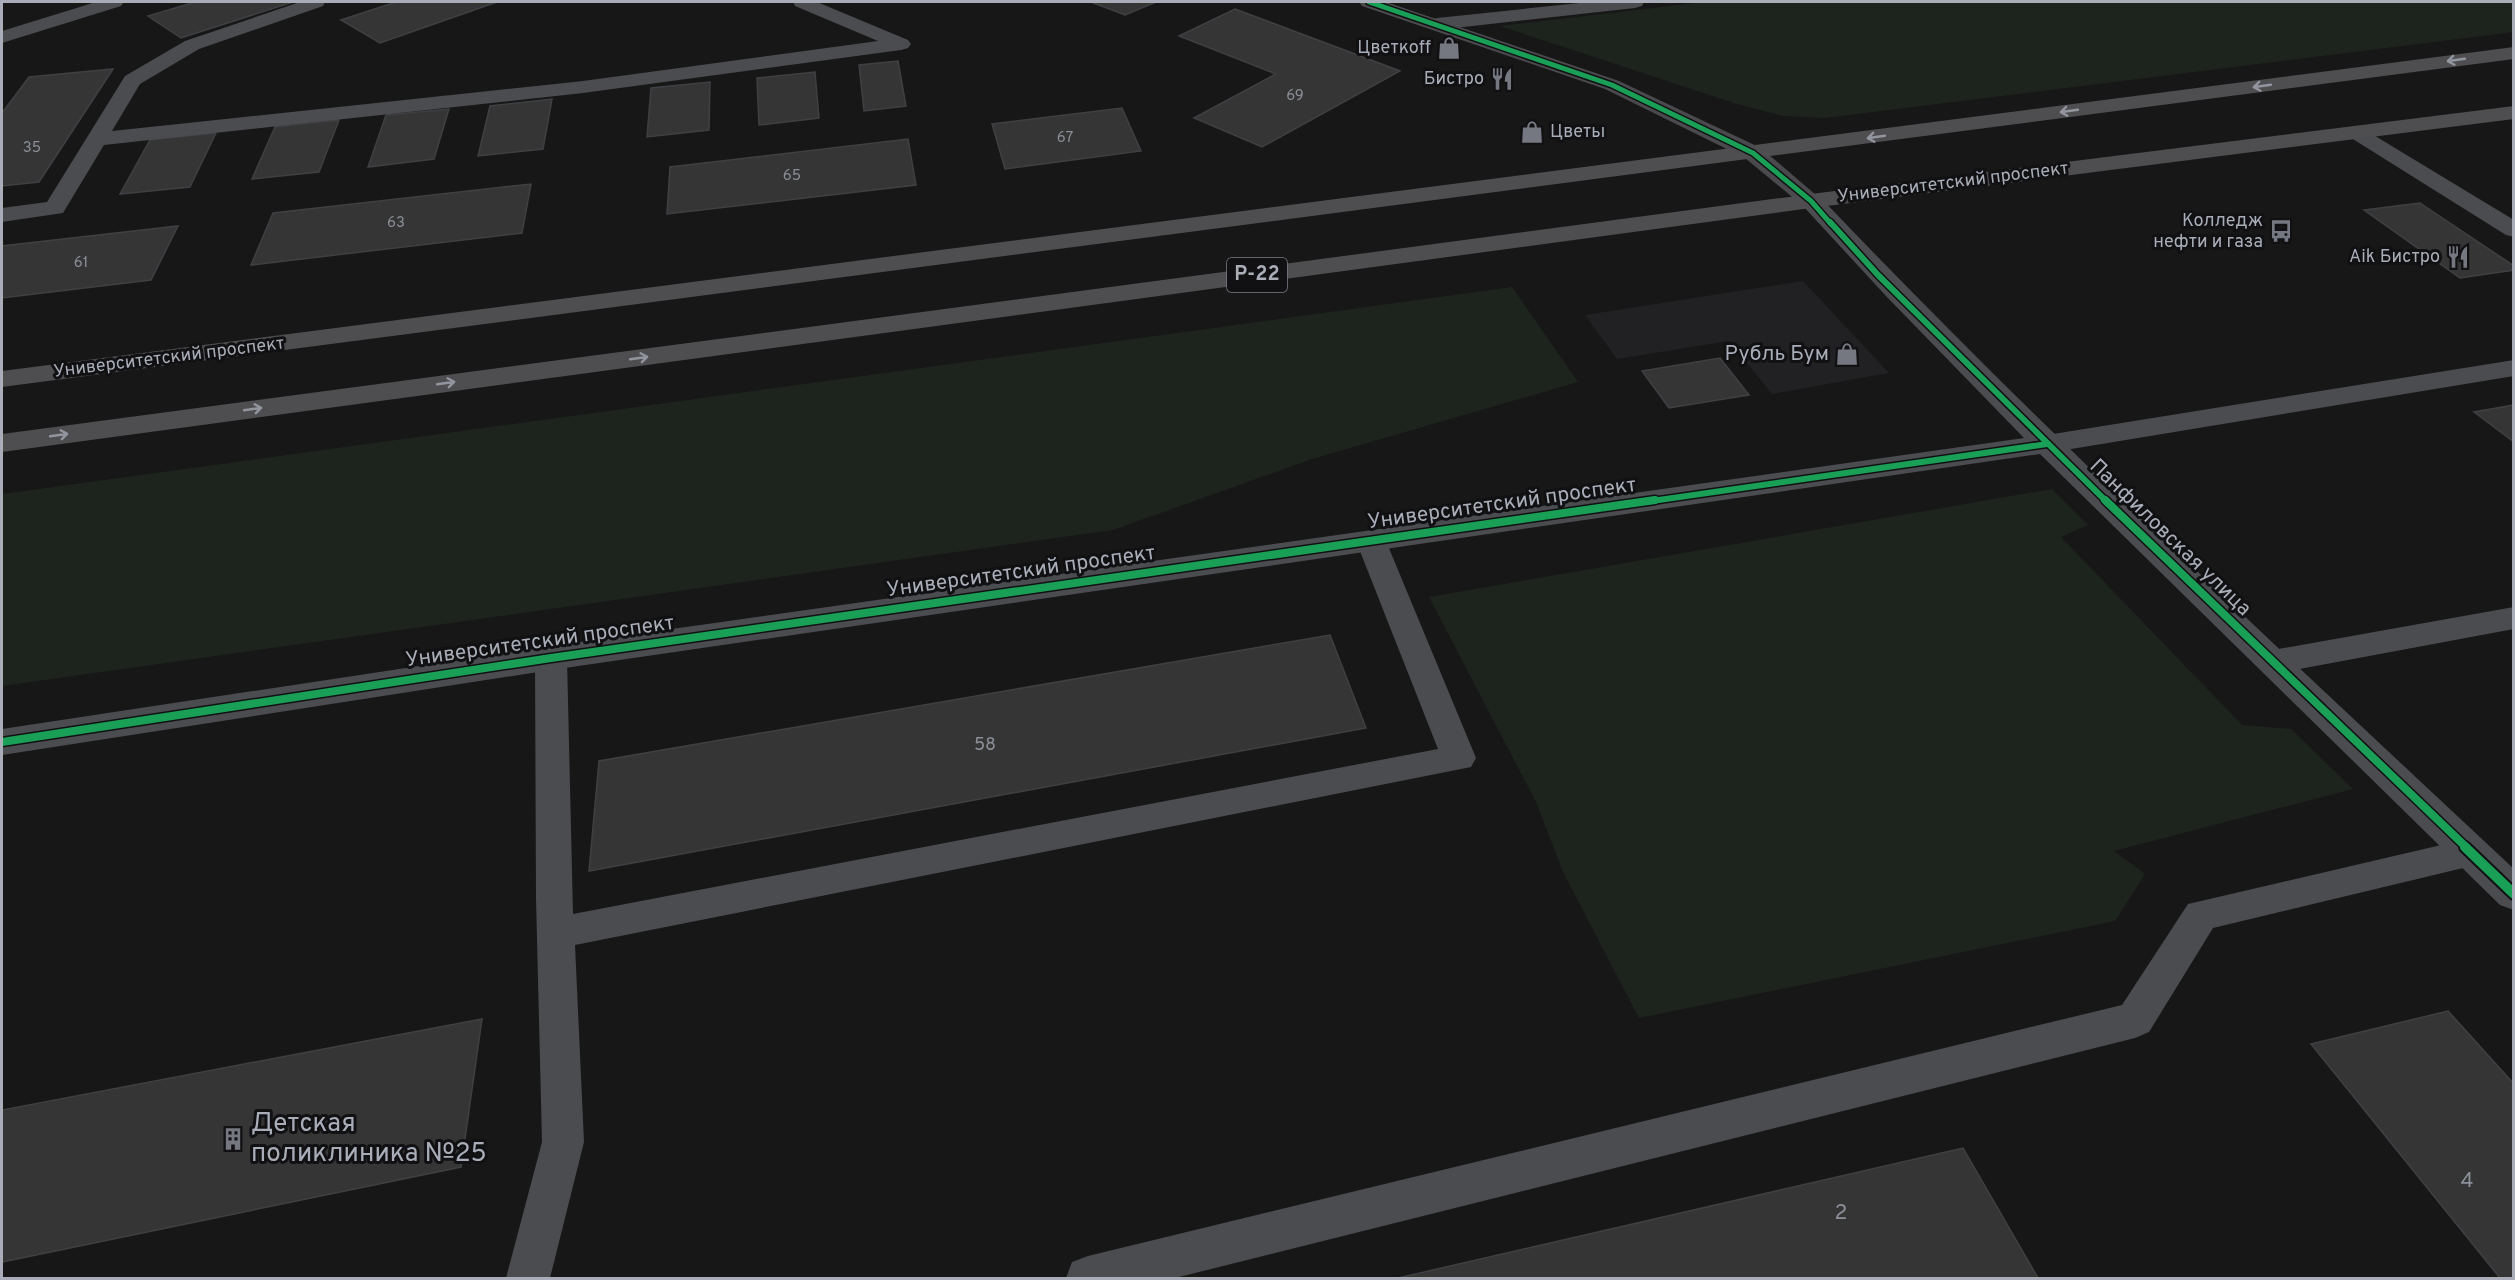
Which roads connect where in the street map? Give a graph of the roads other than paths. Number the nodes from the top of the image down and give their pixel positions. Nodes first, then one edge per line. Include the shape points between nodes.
1 (114, 2) edge
2 (316, 2) edge
3 (802, 2) edge
4 (1369, 2) edge
5 (1635, 2) edge
6 (1437, 24) junction
7 (2, 37) edge
8 (2514, 53) edge
9 (2514, 112) edge
10 (2355, 132) junction
11 (96, 140) junction
12 (1753, 153) junction
13 (1810, 201) junction
14 (2, 215) edge
15 (2514, 230) edge
16 (2514, 368) edge
17 (2, 379) edge
18 (2, 443) edge
19 (2047, 444) junction
20 (1371, 541) junction
21 (2514, 618) edge
22 (551, 657) junction
23 (2273, 662) junction
24 (2, 742) edge
25 (2471, 853) junction
26 (2514, 894) edge
27 (555, 933) junction
28 (528, 1278) edge
29 (1088, 1278) edge

1 - 7 street
2 - 11 lane via 192,45 132,80
3 - 11 lane via 901,44 583,87
4 - 6 street
5 - 6 lane
6 - 12 street via 1612,85
8 -> 12 highway, Университетский проспект
9 - 10 highway, Университетский проспект / Р-22
10 - 13 highway, Университетский проспект / Р-22
10 - 15 lane
11 - 14 lane via 55,208
12 - 13 street
12 - 17 highway, Университетский проспект
18 -> 13 highway, Университетский проспект / Р-22
13 - 19 street, Панфиловская улица
16 - 19 lane
19 - 20 street, Университетский проспект
19 - 23 street, Панфиловская улица
20 - 22 street, Университетский проспект
20 - 27 lane via 1459,758
21 - 23 lane
22 - 24 street, Университетский проспект
22 - 27 lane
23 - 25 street, Панфиловская улица
25 - 26 street, Панфиловская улица
25 - 29 lane via 2201,915 2135,1020
27 - 28 lane via 564,1142

